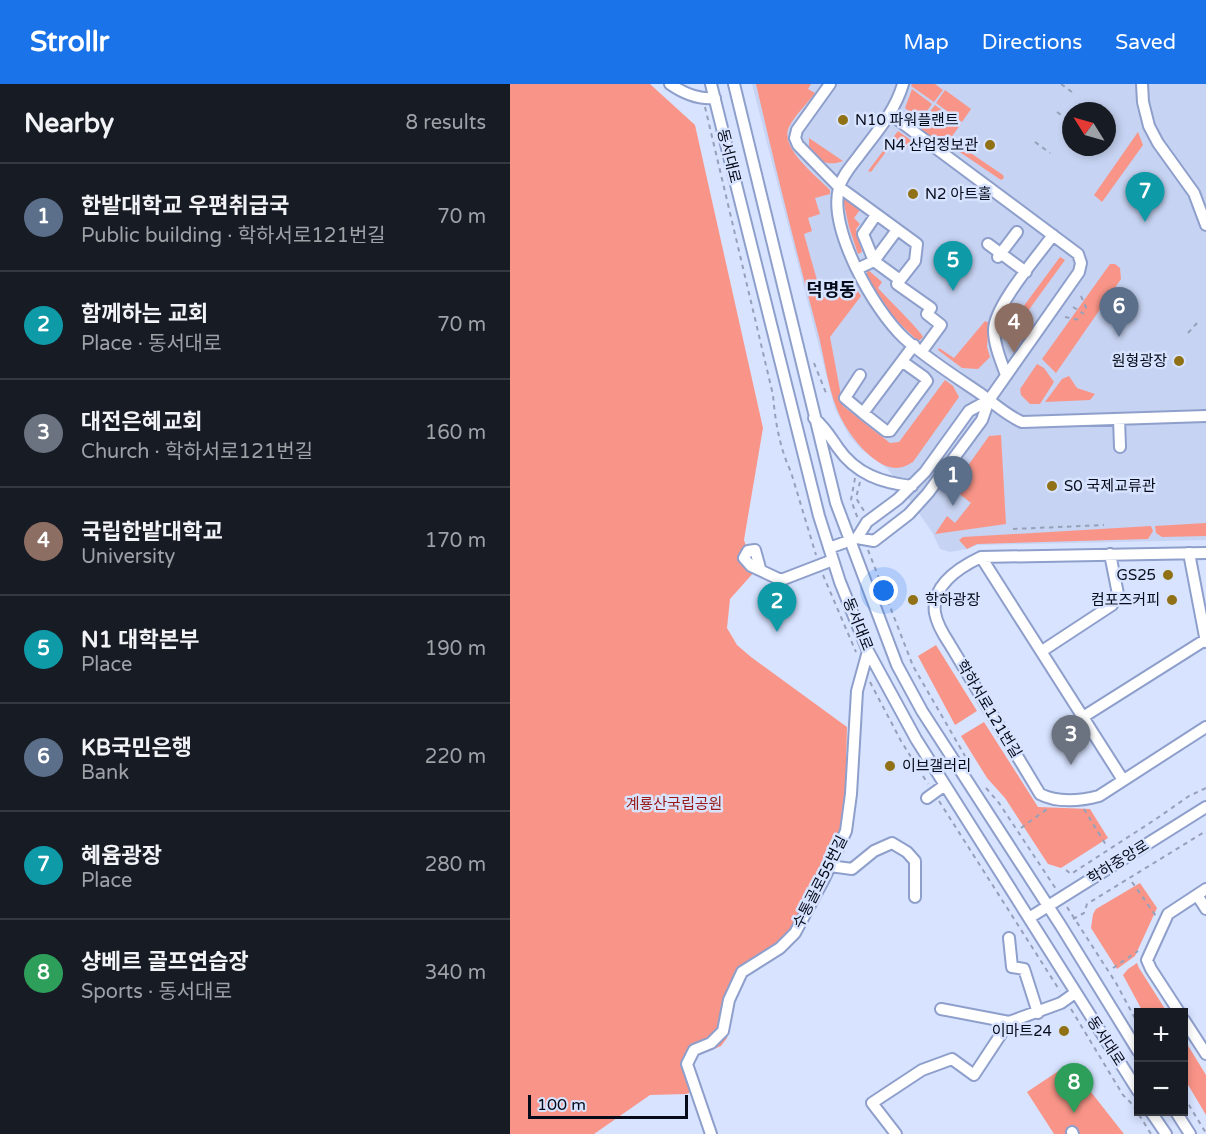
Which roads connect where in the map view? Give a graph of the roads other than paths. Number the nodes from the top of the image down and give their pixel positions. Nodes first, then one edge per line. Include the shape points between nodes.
1 (670, 84) edge
2 (711, 84) edge
3 (734, 84) edge
4 (830, 84) edge
5 (903, 84) edge
6 (1142, 84) edge
7 (715, 98) junction
8 (890, 114) junction
9 (839, 187) junction
10 (876, 215) junction
11 (1206, 225) edge
12 (897, 230) junction
13 (1017, 232) dead end
14 (1053, 235) junction
15 (988, 244) dead end
16 (999, 255) junction
17 (874, 261) junction
18 (857, 269) junction
19 (1026, 272) junction
20 (900, 280) junction
21 (918, 348) junction
22 (903, 362) junction
23 (860, 375) dead end
24 (1006, 375) junction
25 (989, 399) junction
26 (863, 413) junction
27 (1206, 416) edge
28 (814, 417) junction
29 (1119, 419) junction
30 (1120, 447) dead end
31 (912, 486) junction
32 (853, 539) junction
33 (829, 548) junction
34 (1189, 553) junction
35 (1206, 553) edge
36 (1110, 554) junction
37 (981, 557) junction
38 (833, 560) junction
39 (760, 568) dead end
40 (1205, 641) edge
41 (868, 651) junction
42 (1042, 651) junction
43 (1083, 717) junction
44 (1206, 727) edge
45 (1123, 780) junction
46 (945, 785) junction
47 (931, 794) road end
48 (1206, 807) edge
49 (830, 866) junction
50 (1201, 892) edge
51 (915, 897) dead end
52 (1048, 906) junction
53 (1206, 909) edge
54 (1029, 918) junction
55 (1010, 938) dead end
56 (1075, 993) junction
57 (1176, 1008) edge
58 (940, 1009) dead end
59 (1038, 1013) junction
60 (1009, 1022) junction
61 (1188, 1026) edge
62 (1134, 1046) edge
63 (1206, 1054) edge
64 (1134, 1085) edge
65 (1154, 1116) edge
66 (1179, 1116) edge
67 (711, 1134) edge
68 (896, 1134) edge
69 (1166, 1134) edge
70 (1190, 1134) edge

1 - 7 street via 701,98
2 - 7 street, 동서대로
3 - 28 street, 동서대로
4 - 9 street via 795,138
5 - 8 street
6 - 11 street via 1149,126 1194,193
7 - 33 street, 동서대로
8 - 9 street
8 - 14 street
9 - 10 street
9 - 18 street via 840,228
10 - 12 street
10 - 17 street via 863,234
12 - 17 street
12 - 20 street via 916,244 915,261
13 - 16 street
14 - 19 street
14 - 24 street via 1078,254 1079,272
15 - 16 street
16 - 19 street
17 - 18 street
17 - 20 street
18 - 21 street via 874,302 904,338
19 - 24 street via 998,312 994,329
20 - 21 street via 897,284 931,309 927,314 941,326
21 - 22 street
21 - 25 street
22 - 26 street
22 - 26 street via 927,381 890,431
23 - 26 street via 845,398
24 - 25 street
25 - 29 street via 1022,422
25 - 31 street via 969,411
25 - 32 street via 982,420 909,514 874,541
27 - 29 street
28 - 31 street via 846,458 864,473 888,483
28 - 32 street, 동서대로 via 836,503
29 - 30 street
31 - 32 street via 867,522
32 - 33 street
32 - 52 street, 동서대로 via 897,665 922,711
33 - 38 street, 동서대로
34 - 35 street, 학하서로121번길
34 - 36 street, 학하서로121번길
34 - 40 street
36 - 37 street, 학하서로121번길
36 - 42 street via 1118,594 1112,605
37 - 42 street
37 - 45 street, 학하서로121번길 via 946,580 934,611 949,643 1040,794 1050,799 1087,800
38 - 39 street via 781,580
38 - 41 street, 동서대로
40 - 43 street
41 - 46 street, 동서대로 via 922,751
41 - 49 street, 수통골로55번길 via 857,691 846,831
42 - 43 street
43 - 45 street
44 - 45 street, 학하서로121번길
46 - 47 street
46 - 54 street, 동서대로
48 - 52 street, 학하중앙로
49 - 51 street via 852,869 874,851 892,843 915,861
49 - 67 street, 수통골로55번길 via 795,933 780,948 742,972 729,1000 723,1031 711,1043 694,1050 687,1064
50 - 53 street
50 - 57 street via 1168,914 1147,960
52 - 54 street, 학하중앙로
52 - 62 street, 동서대로
54 - 56 street, 동서대로
55 - 59 street via 1012,967 1024,969
56 - 59 street
56 - 64 street, 동서대로
58 - 60 street
59 - 60 street
60 - 68 street via 974,1075 952,1059 922,1070 872,1103
61 - 63 street
65 - 69 street
66 - 70 street

